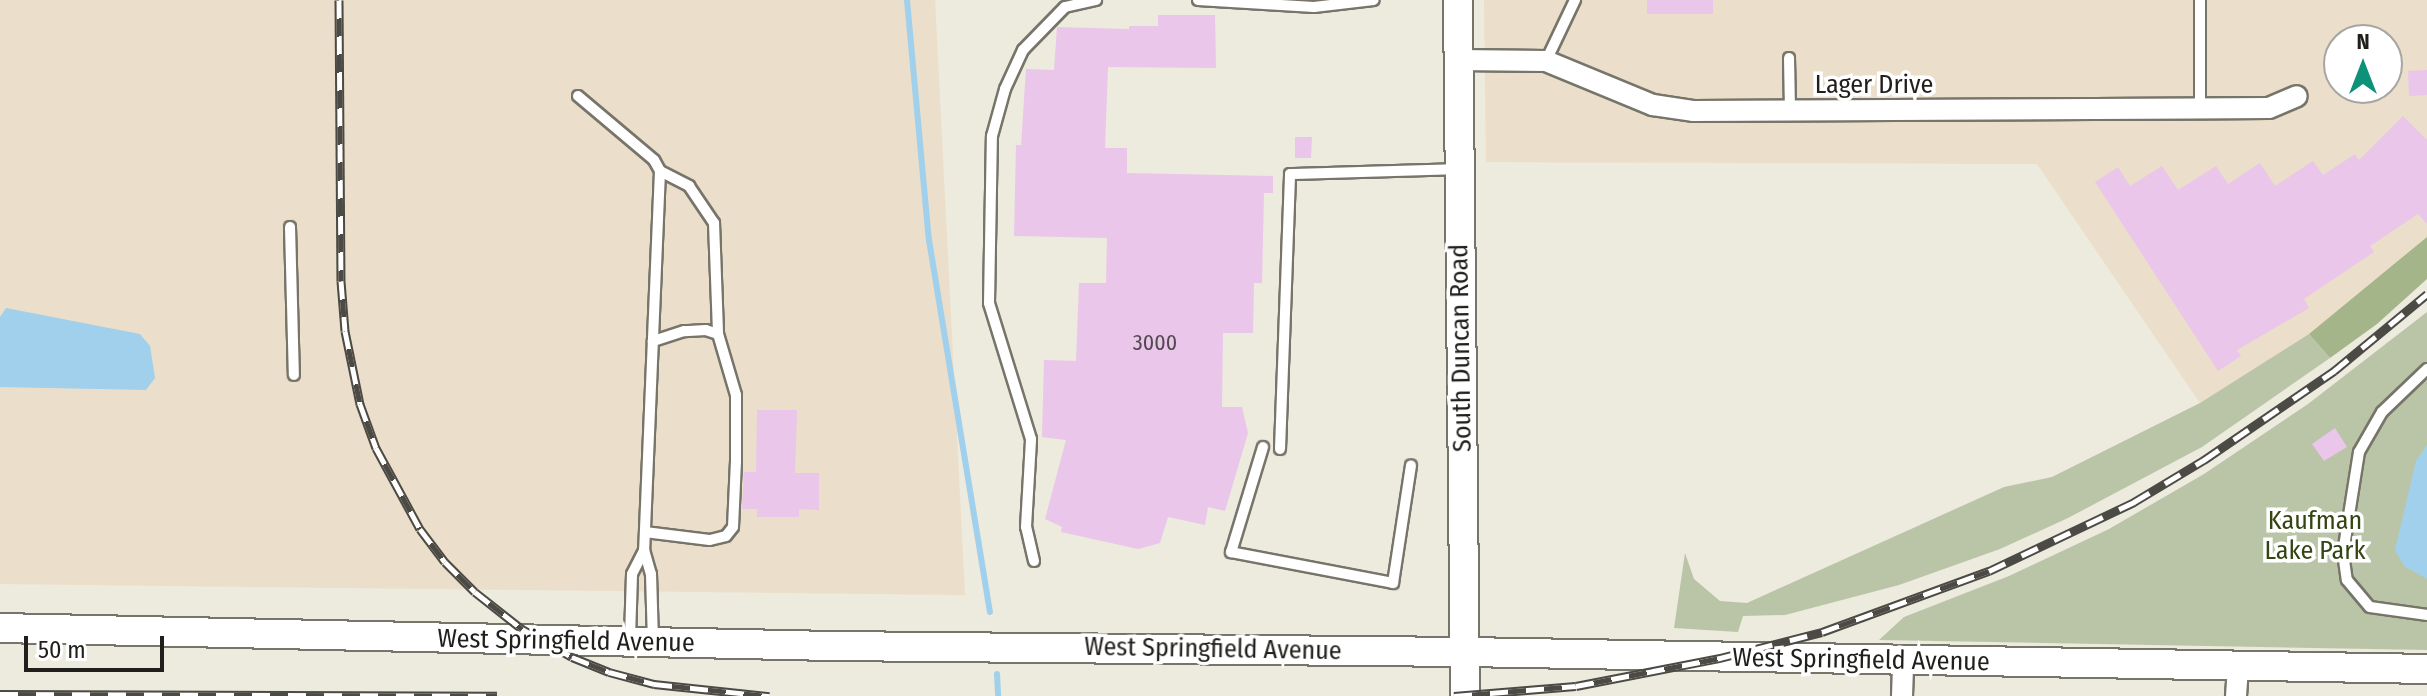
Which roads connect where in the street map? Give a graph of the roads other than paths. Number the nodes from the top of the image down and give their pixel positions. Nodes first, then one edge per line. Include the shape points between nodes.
1 (1096, 0) edge
2 (1198, 0) edge
3 (1374, 0) edge
4 (1458, 0) edge
5 (1575, 0) edge
6 (2200, 0) edge
7 (1789, 58) dead end
8 (1458, 60) junction
9 (1546, 61) junction
10 (578, 96) dead end
11 (2297, 96) dead end
12 (2200, 109) junction
13 (1790, 111) junction
14 (1459, 169) junction
15 (660, 171) junction
16 (290, 227) dead end
17 (718, 334) junction
18 (653, 341) junction
19 (2427, 369) edge
20 (294, 375) dead end
21 (1263, 447) dead end
22 (1280, 449) dead end
23 (1411, 465) dead end
24 (645, 532) junction
25 (644, 550) junction
26 (1034, 561) dead end
27 (2427, 615) edge
28 (0, 628) edge
29 (642, 642) junction
30 (1465, 652) junction
31 (1903, 659) junction
32 (2238, 665) junction
33 (2427, 669) edge
34 (1465, 696) edge
35 (1902, 696) edge
36 (2236, 696) edge

1 - 26 lane via 1065,7 1023,50 992,136 989,303 1031,439 1026,527
2 - 3 lane via 1314,7
4 - 8 main road, South Duncan Road
5 - 9 lane
6 - 12 lane
7 - 13 lane
8 - 9 street, Lager Drive
8 - 14 main road, South Duncan Road
9 - 13 street, Lager Drive via 1653,105 1693,111
10 - 15 lane via 654,160
11 - 12 street, Lager Drive via 2269,108
12 - 13 street, Lager Drive
14 - 22 lane via 1290,174
14 - 30 main road, South Duncan Road
15 - 17 lane via 689,186 714,223
15 - 18 lane
16 - 20 lane
17 - 18 lane via 684,331
17 - 24 lane via 736,395 733,527 726,536 710,540
18 - 24 lane
19 - 27 lane via 2382,412 2359,452 2343,553 2347,580 2370,607
21 - 23 lane via 1231,552 1393,583
24 - 25 lane
25 - 29 lane via 651,574
25 - 29 lane via 632,574
28 - 29 main road, West Springfield Avenue
29 - 30 main road, West Springfield Avenue
30 - 31 main road, West Springfield Avenue
30 - 34 main road, South Duncan Road
31 - 32 main road, West Springfield Avenue
31 - 35 street
32 - 33 main road, West Springfield Avenue
32 - 36 street

